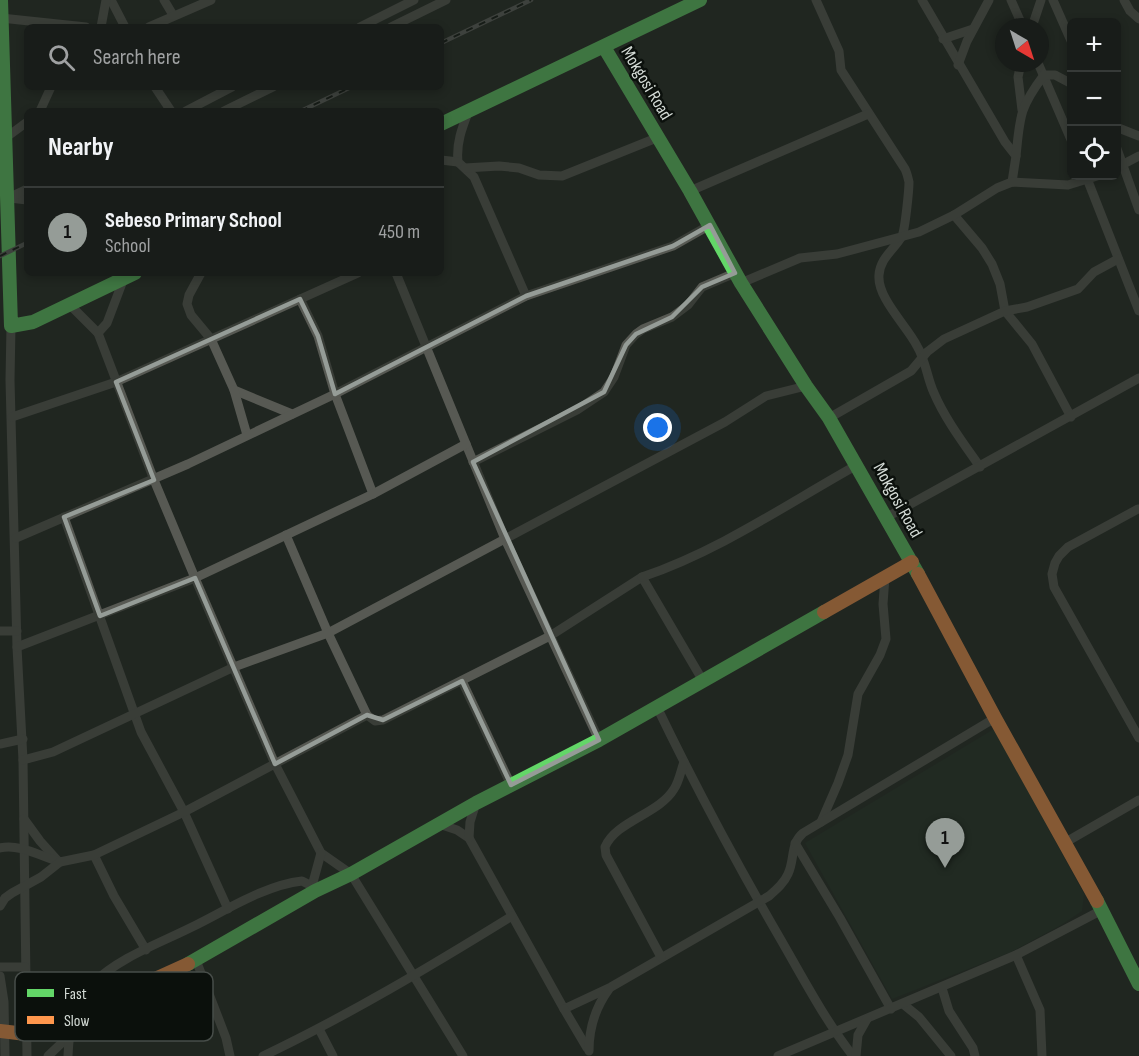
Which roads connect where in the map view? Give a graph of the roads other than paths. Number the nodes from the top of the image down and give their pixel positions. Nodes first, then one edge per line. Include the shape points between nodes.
1 (1, 0) edge
2 (105, 0) edge
3 (111, 0) edge
4 (164, 0) edge
5 (211, 0) edge
6 (414, 0) edge
7 (446, 0) edge
8 (700, 0) edge
9 (816, 0) edge
10 (922, 0) edge
11 (989, 0) edge
12 (1011, 0) edge
13 (1041, 0) edge
14 (1053, 0) edge
15 (1124, 0) edge
16 (173, 15) junction
17 (1, 18) edge
18 (1019, 18) edge
19 (1035, 18) edge
20 (1139, 19) edge
21 (58, 24) edge
22 (101, 24) edge
23 (123, 24) edge
24 (155, 24) edge
25 (366, 24) edge
26 (397, 24) edge
27 (973, 29) junction
28 (1067, 33) edge
29 (944, 39) junction
30 (604, 47) junction
31 (958, 65) junction
32 (1018, 72) edge
33 (1042, 72) edge
34 (1044, 75) junction
35 (1067, 82) edge
36 (50, 90) edge
37 (157, 90) edge
38 (226, 90) edge
39 (267, 90) edge
40 (41, 108) edge
41 (169, 108) edge
42 (192, 108) edge
43 (230, 108) edge
44 (469, 110) junction
45 (1022, 110) junction
46 (868, 114) junction
47 (1067, 121) edge
48 (444, 122) edge
49 (24, 124) edge
50 (1121, 129) edge
51 (1139, 136) edge
52 (659, 137) junction
53 (4, 139) junction
54 (1016, 156) junction
55 (1139, 156) edge
56 (444, 161) edge
57 (461, 165) junction
58 (1121, 165) edge
59 (1121, 168) edge
60 (1079, 180) edge
61 (1088, 180) edge
62 (1012, 182) junction
63 (24, 190) edge
64 (690, 191) junction
65 (8, 198) junction
66 (24, 200) edge
67 (1139, 210) edge
68 (954, 215) junction
69 (4, 219) edge
70 (710, 225) junction
71 (903, 235) junction
72 (1118, 259) junction
73 (130, 276) edge
74 (199, 276) edge
75 (351, 276) edge
76 (397, 276) edge
77 (738, 278) junction
78 (526, 296) junction
79 (300, 299) junction
80 (5, 302) edge
81 (69, 304) junction
82 (1005, 311) junction
83 (1139, 311) edge
84 (11, 326) junction
85 (98, 333) junction
86 (211, 339) junction
87 (428, 347) junction
88 (923, 358) junction
89 (1139, 378) edge
90 (10, 380) junction
91 (116, 382) junction
92 (0, 384) edge
93 (806, 386) junction
94 (234, 390) junction
95 (334, 394) junction
96 (291, 414) junction
97 (12, 417) junction
98 (1071, 417) junction
99 (829, 418) junction
100 (248, 435) junction
101 (466, 444) junction
102 (473, 462) junction
103 (857, 465) junction
104 (980, 467) junction
105 (154, 480) junction
106 (373, 494) junction
107 (1139, 509) edge
108 (64, 517) junction
109 (887, 518) junction
110 (286, 536) junction
111 (16, 538) junction
112 (505, 539) junction
113 (912, 562) junction
114 (885, 576) junction
115 (642, 577) junction
116 (195, 578) junction
117 (100, 616) junction
118 (0, 631) edge
119 (17, 631) junction
120 (328, 633) junction
121 (550, 636) junction
122 (17, 647) junction
123 (234, 667) junction
124 (462, 681) junction
125 (703, 681) junction
126 (657, 707) junction
127 (135, 714) junction
128 (367, 715) junction
129 (995, 718) junction
130 (1139, 738) edge
131 (23, 739) junction
132 (599, 740) junction
133 (0, 744) edge
134 (23, 760) junction
135 (684, 762) junction
136 (275, 764) junction
137 (511, 785) junction
138 (1139, 800) edge
139 (476, 803) junction
140 (184, 812) junction
141 (24, 819) junction
142 (821, 822) junction
143 (439, 824) junction
144 (469, 838) junction
145 (1066, 842) junction
146 (795, 843) junction
147 (0, 848) edge
148 (24, 851) junction
149 (321, 853) junction
150 (94, 855) junction
151 (60, 862) junction
152 (351, 874) junction
153 (25, 885) junction
154 (314, 889) junction
155 (759, 902) junction
156 (0, 906) edge
157 (228, 909) junction
158 (1102, 910) junction
159 (512, 916) junction
160 (146, 950) junction
161 (1016, 955) junction
162 (661, 957) junction
163 (195, 960) junction
164 (0, 967) edge
165 (25, 967) junction
166 (25, 972) edge
167 (108, 972) edge
168 (170, 972) edge
169 (200, 972) edge
170 (0, 976) edge
171 (414, 977) junction
172 (1139, 984) edge
173 (611, 987) junction
174 (942, 988) junction
175 (903, 1004) junction
176 (213, 1005) edge
177 (564, 1009) junction
178 (891, 1009) junction
179 (867, 1019) junction
180 (319, 1029) junction
181 (2, 1031) edge
182 (835, 1034) junction
183 (26, 1041) edge
184 (64, 1041) edge
185 (69, 1041) edge
186 (590, 1053) edge
187 (5, 1056) edge
188 (27, 1056) edge
189 (48, 1056) edge
190 (68, 1056) edge
191 (230, 1056) edge
192 (263, 1056) edge
193 (333, 1056) edge
194 (463, 1056) edge
195 (778, 1056) edge
196 (854, 1056) edge
197 (951, 1056) edge
198 (975, 1056) edge
199 (1042, 1056) edge

1 - 17 street
2 - 22 street
3 - 23 street
4 - 16 street
5 - 16 street
6 - 25 street
7 - 26 street
8 - 30 street
9 - 46 street via 839,51 841,70
10 - 29 street
11 - 27 street
12 - 18 street
13 - 19 street
14 - 28 street
15 - 20 street
16 - 24 street
17 - 21 street
17 - 53 street
27 - 29 street
27 - 31 street
29 - 31 street
30 - 44 street
30 - 52 street, Mokgosi Road
31 - 54 street
32 - 45 street
33 - 34 street
34 - 35 street via 1055,75
34 - 45 street
34 - 47 street
36 - 40 street
37 - 41 street
38 - 42 street
39 - 43 street
44 - 48 street
44 - 57 street via 457,148
45 - 54 street
46 - 64 street
46 - 71 street via 905,169 909,184
49 - 53 street
50 - 51 street
52 - 57 street via 562,176 539,175 519,168
52 - 64 street, Mokgosi Road
53 - 65 street
54 - 62 street
55 - 58 street
56 - 57 street
57 - 78 street via 474,177
59 - 67 street
60 - 62 street via 1058,185
61 - 72 street
62 - 68 street
63 - 65 street
64 - 70 street, Mokgosi Road
65 - 66 street
65 - 69 street
68 - 71 street via 919,232
68 - 82 street via 992,264
69 - 80 street
70 - 77 street, Mokgosi Road
70 - 78 street via 673,246
71 - 77 street via 837,254 800,258
71 - 88 street via 882,262 879,283
72 - 82 street via 1095,272 1078,289
72 - 83 street
73 - 81 street
73 - 85 street
74 - 86 street via 187,304
75 - 79 street
76 - 87 street
77 - 93 street, Mokgosi Road
77 - 102 street via 702,287 672,317 636,334 626,345 604,392 577,410
78 - 87 street
79 - 86 street
79 - 95 street via 318,336
80 - 84 street
81 - 84 street via 33,322
81 - 85 street
82 - 88 street via 944,339
82 - 98 street via 1032,344
84 - 90 street
85 - 91 street
86 - 91 street
86 - 94 street
87 - 95 street
87 - 101 street
88 - 99 street via 911,371
88 - 104 street via 934,394
89 - 98 street
90 - 92 street
90 - 97 street
91 - 97 street
91 - 105 street
93 - 99 street, Mokgosi Road
93 - 112 street via 760,398 725,422
94 - 96 street
94 - 100 street
95 - 96 street
95 - 106 street
96 - 100 street
97 - 111 street
98 - 104 street
99 - 103 street, Mokgosi Road
100 - 105 street
101 - 102 street
101 - 106 street
102 - 112 street
103 - 109 street, Mokgosi Road
103 - 115 street via 731,538
104 - 109 street
105 - 108 street
105 - 116 street
106 - 110 street
107 - 130 street via 1068,547 1059,555 1052,574 1054,587
108 - 111 street
108 - 117 street
109 - 113 street, Mokgosi Road
110 - 116 street
110 - 120 street
111 - 119 street
112 - 120 street
112 - 121 street
113 - 114 street
113 - 129 street, Mokgosi Road
114 - 125 street
114 - 142 street via 886,639 858,694 848,754
115 - 121 street
115 - 125 street
116 - 117 street
116 - 123 street
117 - 122 street
117 - 127 street
118 - 119 street
119 - 122 street
120 - 123 street
120 - 128 street
121 - 124 street
121 - 132 street
122 - 131 street
123 - 127 street
123 - 136 street
124 - 128 street via 383,720 375,721
124 - 137 street
125 - 126 street
126 - 132 street
126 - 135 street
127 - 134 street via 53,752
127 - 140 street
128 - 136 street
129 - 142 street
129 - 145 street, Mokgosi Road
131 - 133 street
131 - 134 street
132 - 137 street
134 - 141 street
135 - 155 street
135 - 162 street via 675,789 613,835 604,847
136 - 140 street
136 - 149 street
137 - 139 street
138 - 145 street
139 - 143 street
139 - 144 street
140 - 150 street
140 - 157 street
141 - 148 street
141 - 151 street
142 - 146 street
143 - 144 street
143 - 152 street
144 - 159 street
145 - 158 street, Mokgosi Road
146 - 155 street via 789,873 782,885
146 - 178 street
147 - 148 street via 9,846
148 - 151 street
148 - 153 street
149 - 152 street
149 - 154 street
150 - 151 street
150 - 160 street
151 - 153 street
152 - 154 street
152 - 171 street
153 - 156 street
153 - 165 street
154 - 157 street via 295,881
154 - 163 street
155 - 162 street
155 - 182 street
157 - 160 street
158 - 161 street
158 - 172 street, Mokgosi Road
159 - 171 street
159 - 177 street
160 - 167 street
161 - 174 street
161 - 199 street via 1040,1010
162 - 173 street
163 - 168 street
163 - 169 street
164 - 165 street
165 - 166 street
170 - 181 street via 4,1002
171 - 180 street
171 - 194 street
173 - 177 street
173 - 186 street via 592,1021
174 - 175 street
174 - 198 street via 949,1011
175 - 178 street
175 - 197 street
176 - 191 street
177 - 186 street
178 - 179 street
179 - 182 street
179 - 196 street via 858,1035
180 - 192 street
180 - 193 street
181 - 187 street
182 - 195 street
182 - 196 street
183 - 188 street
184 - 189 street
185 - 190 street

